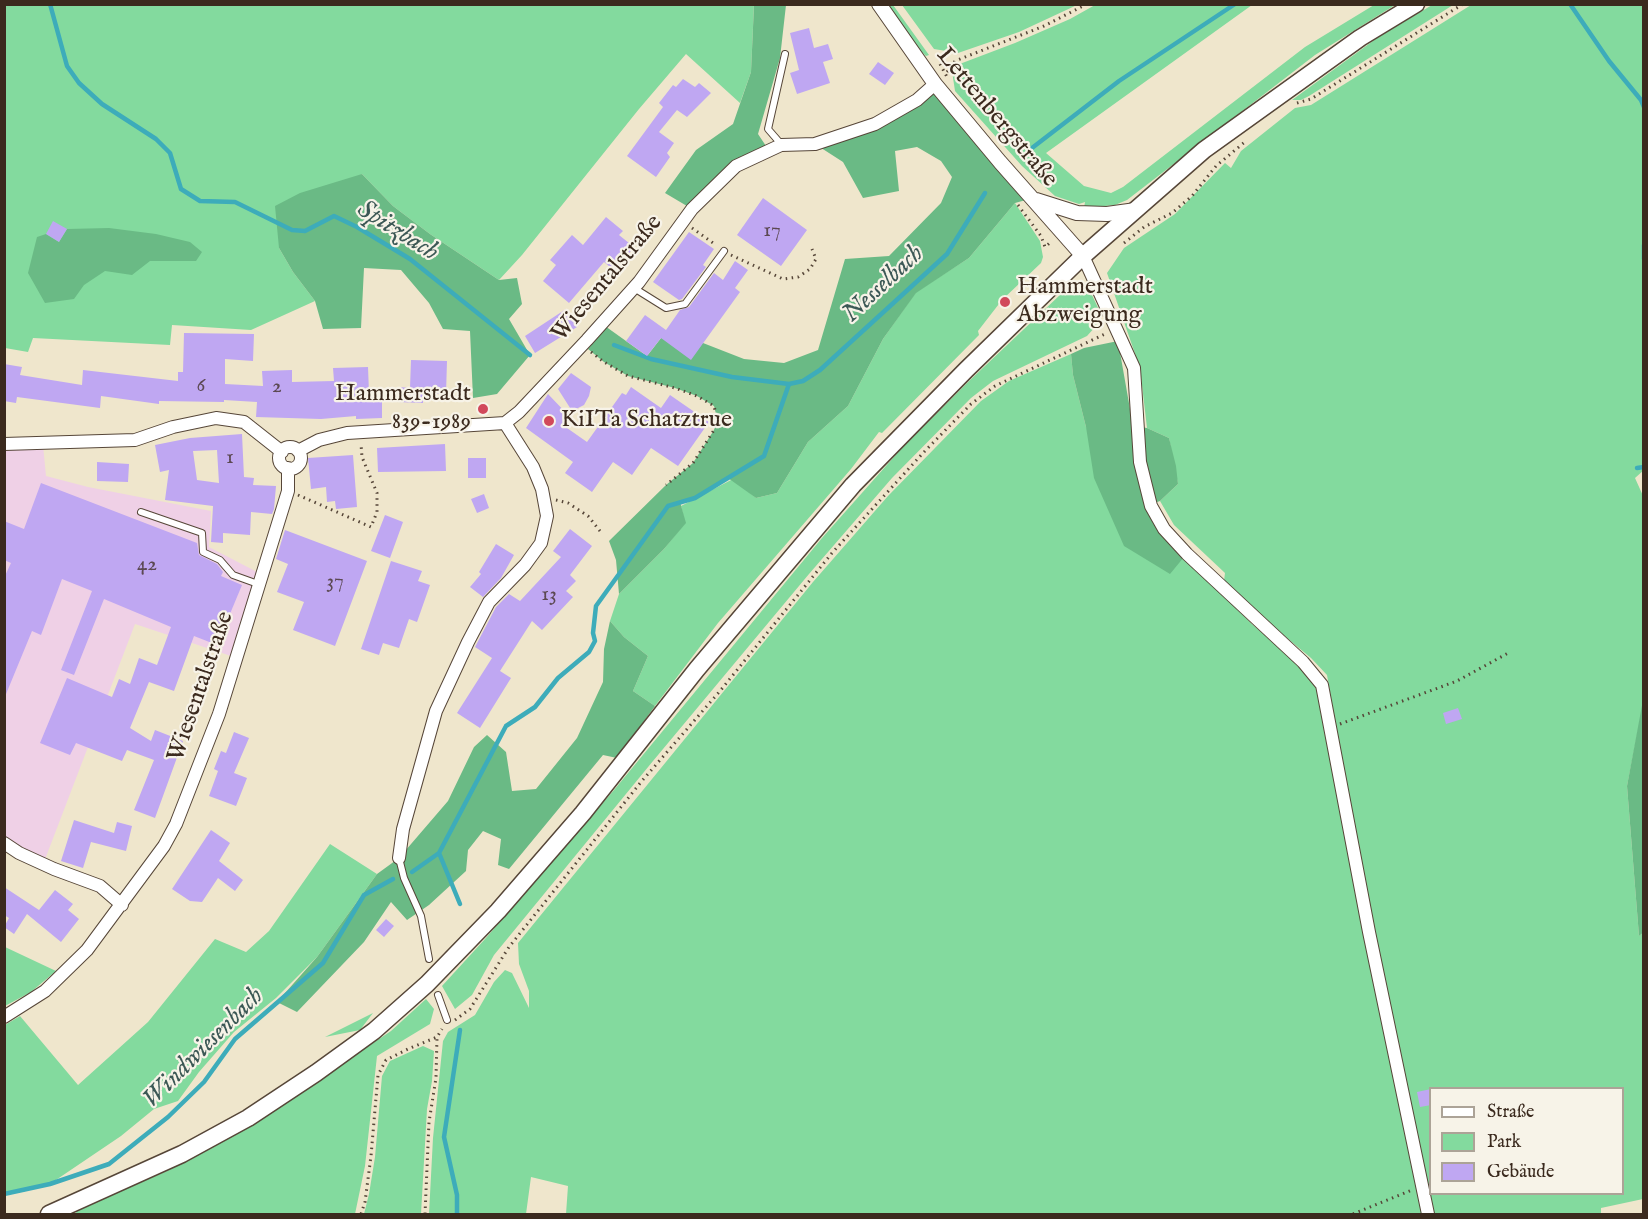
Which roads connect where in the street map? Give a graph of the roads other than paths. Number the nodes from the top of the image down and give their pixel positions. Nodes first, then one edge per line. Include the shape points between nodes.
1 (879, 4) edge
2 (1416, 4) edge
3 (785, 54) dead end
4 (935, 84) junction
5 (781, 145) junction
6 (1033, 198) junction
7 (1136, 210) junction
8 (724, 251) road end
9 (1083, 256) junction
10 (634, 288) junction
11 (505, 423) junction
12 (4, 444) edge
13 (298, 451) junction
14 (282, 452) junction
15 (288, 468) junction
16 (141, 512) dead end
17 (258, 584) junction
18 (4, 843) edge
19 (399, 858) joint
20 (122, 904) junction
21 (429, 959) dead end
22 (438, 995) dead end
23 (4, 1017) edge
24 (447, 1020) road end
25 (49, 1215) edge
26 (1428, 1215) edge

1 - 4 street, Lettenbergstraße
2 - 7 main road via 1204,150
3 - 5 lane via 768,129
4 - 5 street, Wiesentalstraße via 875,124 815,144
4 - 6 street, Lettenbergstraße
5 - 10 street, Wiesentalstraße via 736,166 692,209
6 - 7 street via 1077,213
6 - 9 street, Lettenbergstraße
7 - 9 main road
8 - 10 lane via 685,304 666,308
9 - 25 main road via 853,485 697,669 583,813 498,911 427,984 374,1031 248,1118 182,1154
9 - 26 street via 1134,368 1140,462 1151,506 1164,529 1187,554 1303,662 1322,685
10 - 11 street, Wiesentalstraße
11 - 13 street via 359,431 319,440
11 - 19 street via 533,467 544,497 547,516 541,543 489,602 436,711
12 - 14 street via 135,440 216,418 244,422
13 - 14 street via 291,447
13 - 15 street via 299,463
14 - 15 street via 280,461
15 - 17 street, Wiesentalstraße via 288,491
16 - 17 lane via 202,533 203,552 220,560 233,575
17 - 20 street, Wiesentalstraße via 219,714 176,824
18 - 20 street via 54,869 100,885
19 - 21 lane via 421,916
20 - 23 street, Wiesentalstraße via 87,950 45,991
22 - 24 lane

